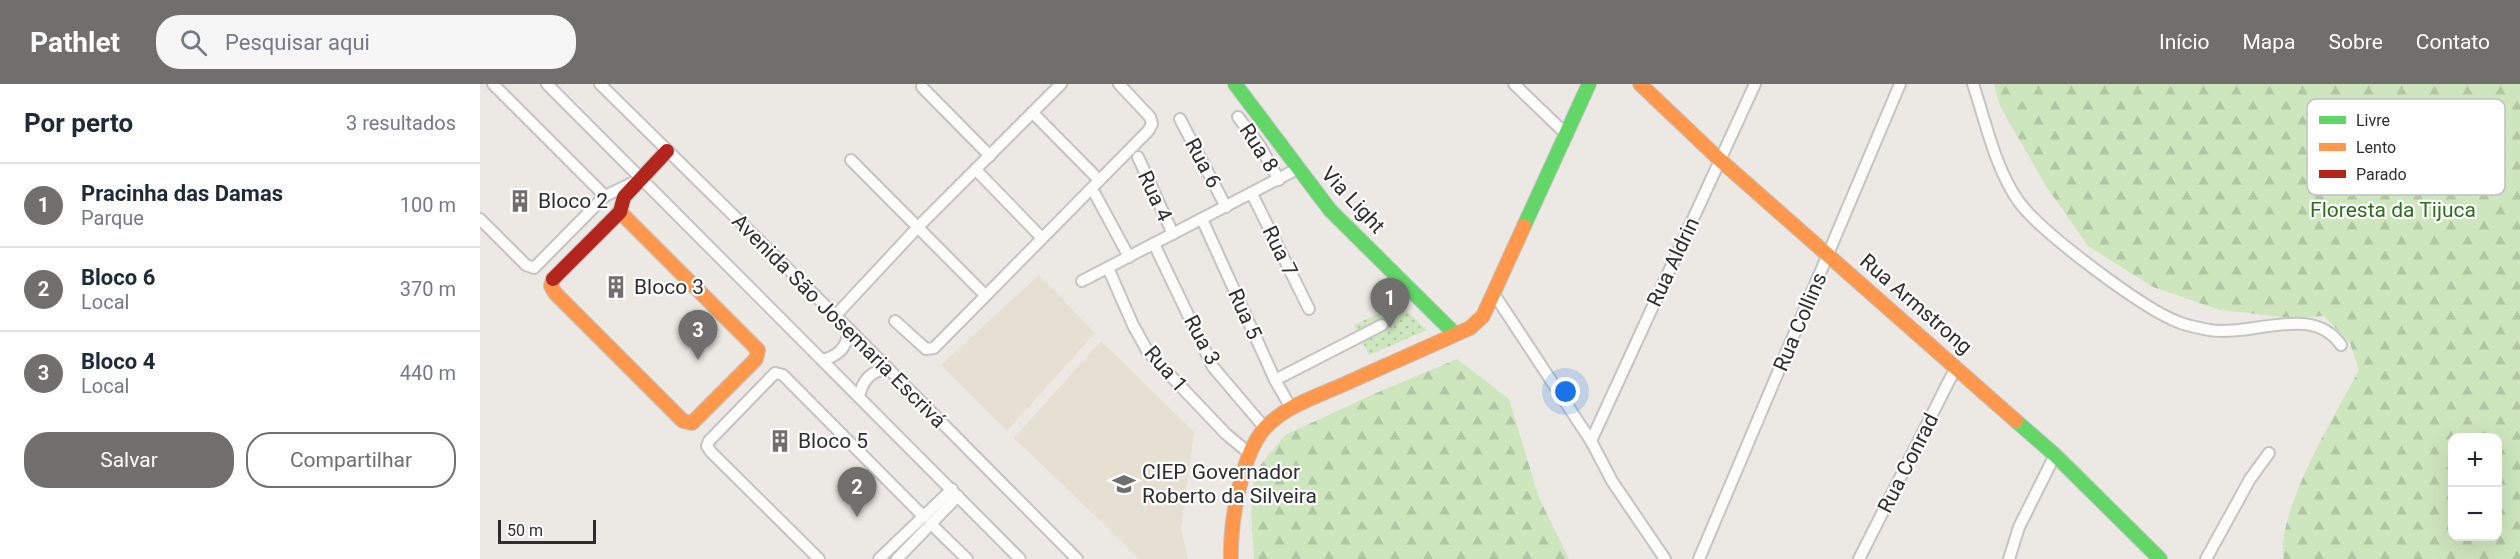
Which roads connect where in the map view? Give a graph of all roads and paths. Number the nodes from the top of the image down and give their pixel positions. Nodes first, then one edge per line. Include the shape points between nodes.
1 (494, 84) edge
2 (548, 84) edge
3 (600, 84) edge
4 (1061, 84) edge
5 (1119, 84) edge
6 (1235, 84) edge
7 (1514, 84) edge
8 (1589, 84) edge
9 (1640, 84) edge
10 (1755, 84) edge
11 (1900, 84) edge
12 (1973, 84) edge
13 (922, 87) dead end
14 (1033, 113) junction
15 (1238, 117) dead end
16 (1180, 119) dead end
17 (1567, 135) junction
18 (667, 151) junction
19 (990, 156) junction
20 (1138, 157) dead end
21 (851, 160) dead end
22 (1720, 160) junction
23 (1297, 169) junction
24 (976, 170) junction
25 (642, 178) junction
26 (1098, 179) junction
27 (1279, 180) junction
28 (1095, 194) dead end
29 (1252, 194) junction
30 (605, 196) junction
31 (1226, 207) junction
32 (620, 212) junction
33 (480, 219) edge
34 (1202, 219) junction
35 (918, 227) junction
36 (1173, 234) junction
37 (1041, 237) junction
38 (1154, 244) junction
39 (1828, 255) junction
40 (1129, 257) junction
41 (1108, 268) junction
42 (1082, 281) dead end
43 (1494, 294) junction
44 (985, 295) junction
45 (1309, 309) dead end
46 (835, 316) junction
47 (895, 321) dead end
48 (1382, 325) dead end
49 (849, 329) junction
50 (1455, 334) junction
51 (2342, 345) dead end
52 (823, 360) junction
53 (1956, 367) junction
54 (887, 368) junction
55 (1275, 380) junction
56 (859, 396) junction
57 (1291, 408) junction
58 (1264, 427) junction
59 (1591, 441) junction
60 (1249, 453) junction
61 (2269, 453) dead end
62 (2055, 455) junction
63 (955, 493) junction
64 (928, 520) junction
65 (819, 559) edge
66 (879, 559) edge
67 (897, 559) edge
68 (967, 559) edge
69 (1020, 559) edge
70 (1077, 559) edge
71 (1231, 559) edge
72 (1665, 559) edge
73 (1699, 559) edge
74 (1859, 559) edge
75 (2009, 559) edge
76 (2160, 559) edge
77 (2206, 559) edge

1 - 30 street
2 - 25 street, Avenida São Josemaria Escrivá
3 - 18 street, Avenida São Josemaria Escrivá
4 - 14 street
5 - 26 street via 1152,124
6 - 23 street, Via Light
7 - 17 street
8 - 17 street
9 - 22 street, Rua Armstrong
10 - 22 street, Rua Aldrin
11 - 39 street, Rua Collins
12 - 51 street via 1995,153 2020,202 2036,221 2152,309 2179,323 2209,330 2234,332 2311,323 2335,335
13 - 19 street
14 - 19 street
14 - 26 street
15 - 27 street, Rua 8
16 - 31 street, Rua 6
17 - 43 street
18 - 25 street
18 - 46 street, Avenida São Josemaria Escrivá
19 - 24 street
20 - 36 street, Rua 4
21 - 35 street
22 - 39 street, Rua Armstrong
22 - 59 street, Rua Aldrin
23 - 27 street
23 - 50 street, Via Light via 1330,210
24 - 35 street
24 - 37 street
25 - 30 street
25 - 32 street via 624,197
25 - 52 street, Avenida São Josemaria Escrivá
26 - 37 street
27 - 29 street
28 - 40 street
29 - 31 street
29 - 45 street, Rua 7
30 - 33 street via 534,268 526,265
31 - 34 street
32 - 32 street via 550,286 683,421 692,423 756,359 758,350
34 - 36 street
34 - 55 street, Rua 5
35 - 44 street
35 - 46 street
36 - 38 street
37 - 44 street
38 - 40 street
38 - 58 street, Rua 3 via 1213,367
39 - 53 street, Rua Armstrong
39 - 73 street, Rua Collins
40 - 41 street
41 - 42 street
41 - 60 street, Rua 1 via 1148,352
43 - 50 street via 1477,322
43 - 59 street
44 - 47 street via 931,349 926,349
46 - 49 street, Avenida São Josemaria Escrivá
48 - 55 street
49 - 52 street via 842,350
49 - 54 street, Avenida São Josemaria Escrivá
50 - 57 street
52 - 56 street, Avenida São Josemaria Escrivá
53 - 62 street, Rua Armstrong
53 - 74 street, Rua Conrad
54 - 56 street via 867,377
54 - 70 street, Avenida São Josemaria Escrivá
55 - 57 street, Rua 5
56 - 63 street, Avenida São Josemaria Escrivá
57 - 58 street
58 - 60 street
59 - 72 street via 1612,481
60 - 71 street via 1240,477
61 - 77 street via 2250,479
62 - 75 street via 2019,527
62 - 76 street, Rua Armstrong
63 - 64 street
63 - 69 street, Avenida São Josemaria Escrivá
64 - 65 street via 783,375 773,374 707,446
64 - 66 street
64 - 67 street
64 - 68 street

